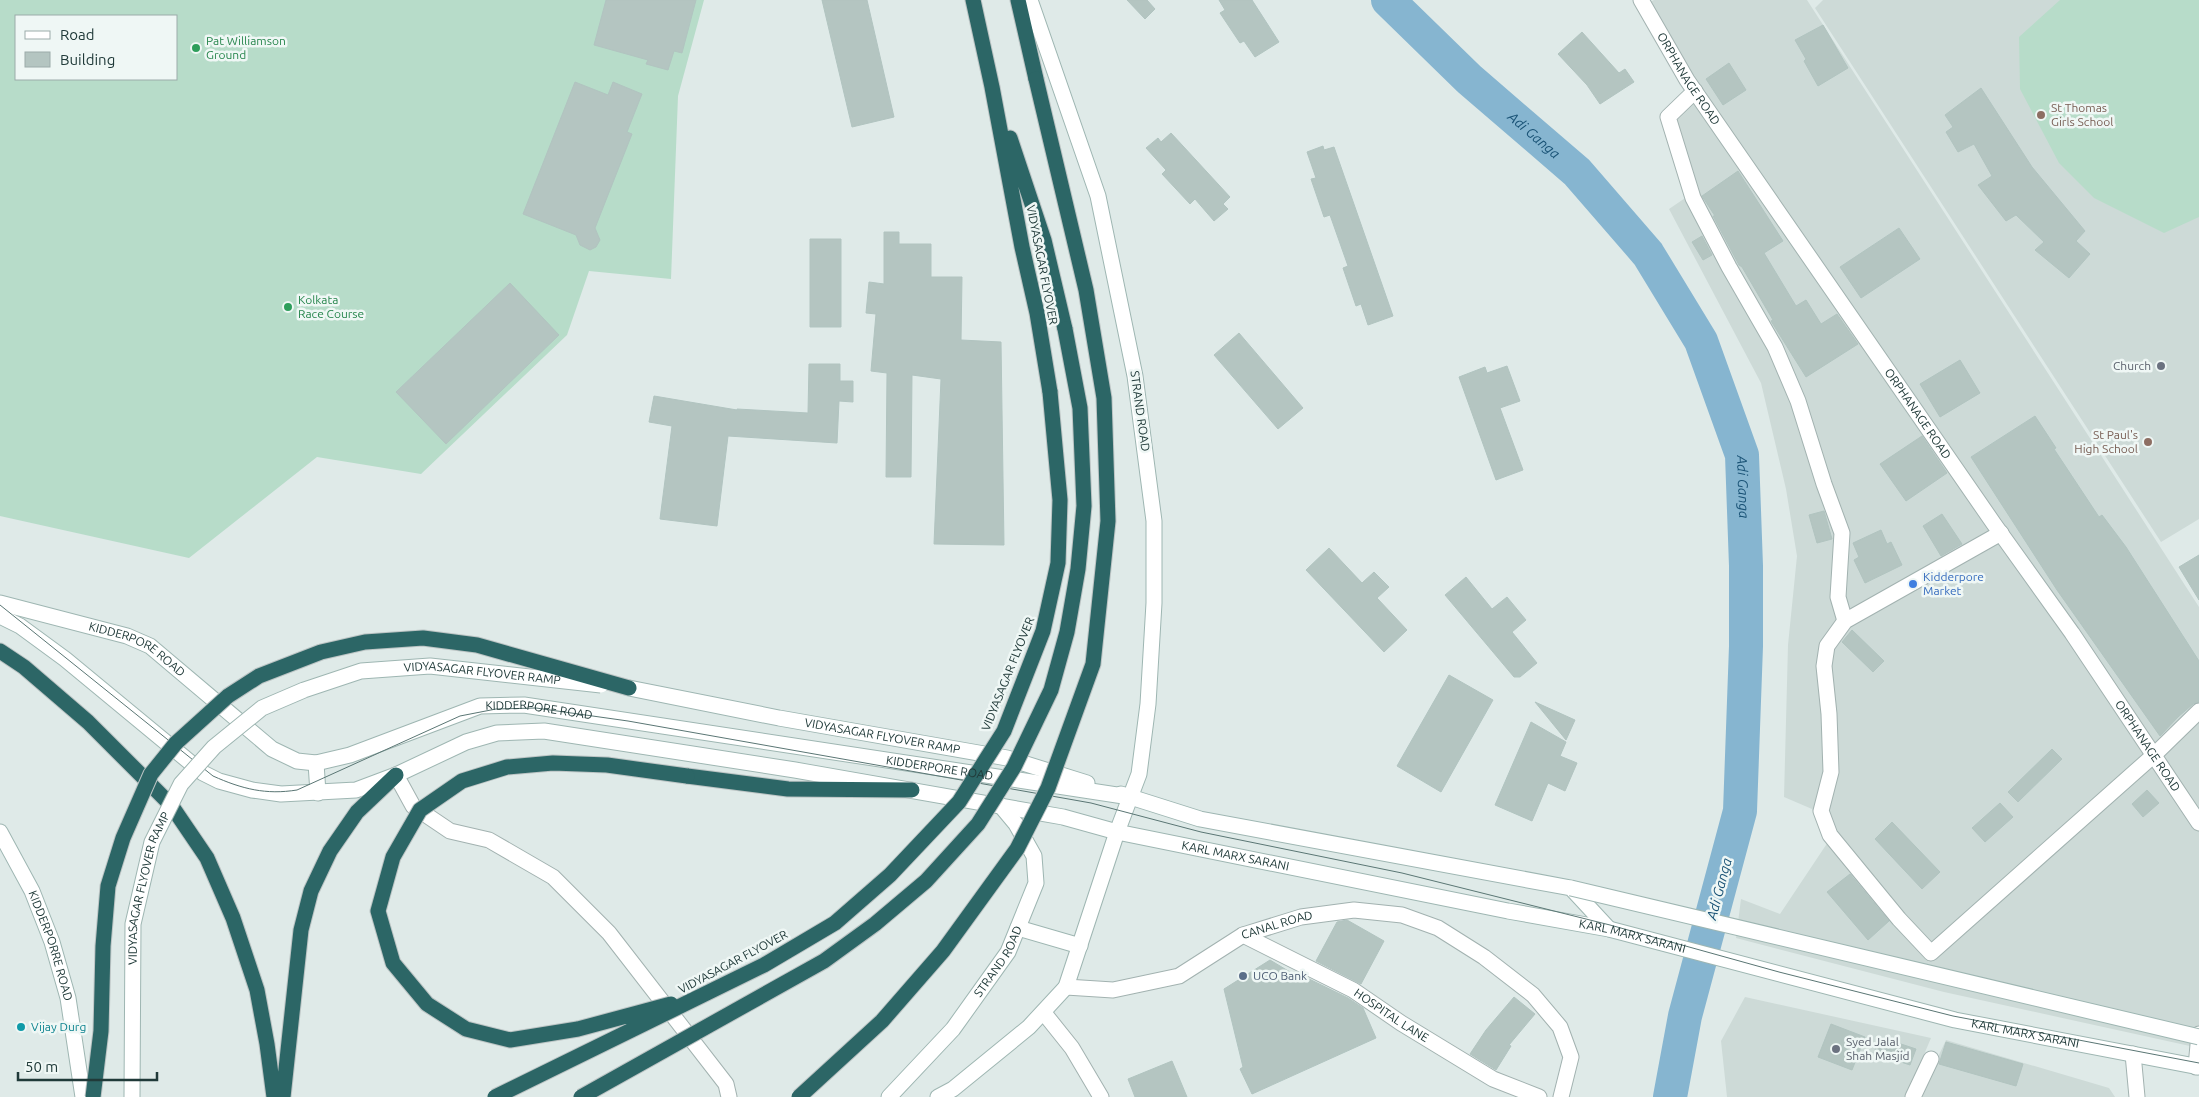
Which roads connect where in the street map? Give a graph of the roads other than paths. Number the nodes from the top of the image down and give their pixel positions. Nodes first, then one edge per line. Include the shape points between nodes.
1 (974, 0) edge
2 (1018, 0) edge
3 (1030, 0) edge
4 (1641, 0) edge
5 (992, 87) junction
6 (1695, 91) junction
7 (2001, 533) junction
8 (0, 602) edge
9 (0, 616) edge
10 (1845, 621) junction
11 (0, 651) edge
12 (629, 688) junction
13 (2199, 711) edge
14 (2154, 755) junction
15 (316, 763) junction
16 (396, 775) junction
17 (912, 790) junction
18 (318, 793) junction
19 (1130, 797) junction
20 (1001, 806) junction
21 (1063, 816) joint
22 (2199, 823) edge
23 (0, 832) edge
24 (1117, 832) junction
25 (1571, 888) junction
26 (1018, 928) junction
27 (1609, 929) junction
28 (1243, 935) junction
29 (1080, 946) junction
30 (1066, 987) junction
31 (708, 994) junction
32 (1044, 1013) junction
33 (2199, 1035) edge
34 (2133, 1054) junction
35 (1931, 1059) dead end
36 (2197, 1067) edge
37 (83, 1097) edge
38 (93, 1097) edge
39 (132, 1097) edge
40 (274, 1097) edge
41 (282, 1097) edge
42 (495, 1097) edge
43 (581, 1097) edge
44 (729, 1097) edge
45 (799, 1097) edge
46 (889, 1097) edge
47 (938, 1097) edge
48 (1101, 1097) edge
49 (1539, 1097) edge
50 (1561, 1097) edge
51 (1913, 1097) edge
52 (2137, 1097) edge

1 - 5 highway, VIDYASAGAR FLYOVER
2 - 45 highway, bridge via 1086,290 1104,398 1108,521 1093,664 1048,788 1017,849 942,951 882,1021
3 - 19 main road, STRAND ROAD via 1098,196 1135,376 1154,521 1154,603 1148,704 1139,774
4 - 6 main road, ORPHANAGE ROAD
5 - 31 highway, VIDYASAGAR FLYOVER, bridge via 1050,392 1060,500 1058,562 1043,631 1004,731 959,802 883,881 835,923 764,966
5 - 43 highway, bridge via 1044,240 1080,408 1084,506 1078,569 1067,632 1051,690 1014,767 978,824 926,881 824,961
6 - 7 main road, ORPHANAGE ROAD
6 - 10 main road via 1668,117 1693,198 1728,267 1775,347 1798,401 1842,532 1838,597
7 - 10 main road
7 - 14 main road, ORPHANAGE ROAD
8 - 15 main road, KIDDERPORE ROAD via 127,636 150,646 272,749 297,761
9 - 18 main road, KIDDERPORE ROAD via 20,626 65,659 203,773 252,790 281,794
10 - 14 main road via 1827,646 1824,666 1831,772 1821,811 1830,835 1931,953
11 - 40 highway via 24,667 88,722 171,805 207,858 233,918 258,990
12 - 19 main road, VIDYASAGAR FLYOVER RAMP via 1007,758
12 - 38 highway, bridge via 477,645 423,638 364,642 322,652 259,676 228,696 176,743 151,774 123,838 108,886 101,1031
12 - 39 main road, VIDYASAGAR FLYOVER RAMP, bridge via 430,666 361,671 262,708 214,747 181,784 152,842 133,924
13 - 14 main road
14 - 22 main road, ORPHANAGE ROAD
15 - 18 main road
15 - 19 main road, KIDDERPORE ROAD via 350,755 480,706 524,705
16 - 17 main road, KIDDERPORE ROAD via 482,737 497,733 544,731
16 - 18 main road, KIDDERPORE ROAD via 356,790
16 - 41 highway via 357,812 330,851 311,891 301,930
16 - 44 main road via 413,806 450,831 489,840 553,877 609,933 726,1084
17 - 20 main road, KIDDERPORE ROAD
17 - 31 highway, bridge via 788,789 607,765 553,762 507,767 462,781 420,810 393,857 378,911 393,963 428,1004 466,1029 510,1040 578,1029
19 - 24 main road, STRAND ROAD
19 - 25 main road via 1200,819
20 - 21 main road, KIDDERPORE ROAD
20 - 26 main road, STRAND ROAD via 1016,824 1034,856 1036,883
21 - 24 main road, KARL MARX SARANI
23 - 37 main road, KIDDERPORRE ROAD via 32,891 52,942 68,998
24 - 27 main road, KARL MARX SARANI
24 - 29 main road, STRAND ROAD
25 - 27 main road
25 - 33 main road, bridge
26 - 29 main road
26 - 46 main road, STRAND ROAD via 1008,952 954,1029
27 - 34 main road, KARL MARX SARANI via 1955,1020
28 - 30 main road, CANAL ROAD via 1179,976 1113,990
28 - 49 main road, HOSPITAL LANE via 1353,990 1493,1079
28 - 50 main road, CANAL ROAD via 1301,917 1354,910 1402,915 1438,928 1484,957 1533,995 1560,1027 1571,1057
29 - 30 main road, STRAND ROAD
30 - 32 main road
31 - 42 highway, VIDYASAGAR FLYOVER, bridge
32 - 47 main road via 953,1089
32 - 48 main road via 1072,1048
33 - 36 main road
34 - 36 main road, KARL MARX SARANI
34 - 52 main road
35 - 51 main road

